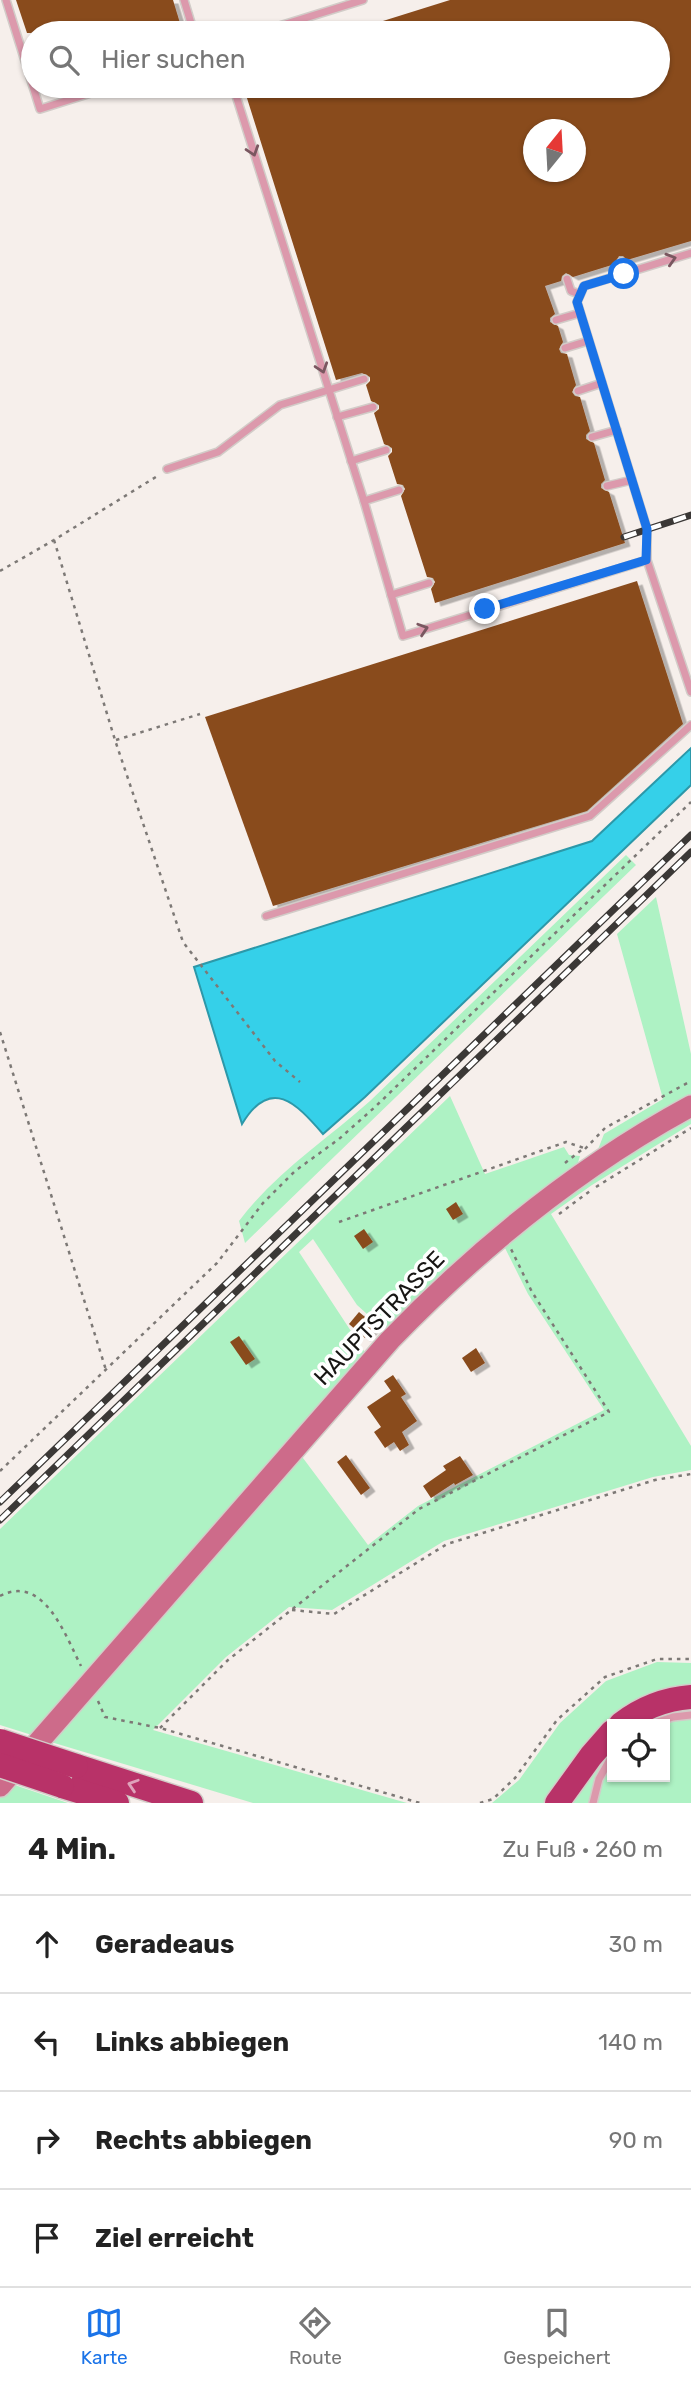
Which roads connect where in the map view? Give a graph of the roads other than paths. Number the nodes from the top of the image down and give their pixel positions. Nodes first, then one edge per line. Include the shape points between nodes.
1 (6, 0) edge
2 (184, 0) edge
3 (363, 0) edge
4 (190, 21) edge
5 (296, 21) edge
6 (21, 48) edge
7 (37, 98) edge
8 (75, 98) edge
9 (237, 98) edge
10 (691, 253) edge
11 (621, 262) dead end
12 (624, 274) junction
13 (567, 279) dead end
14 (579, 295) junction
15 (580, 313) junction
16 (556, 320) dead end
17 (587, 338) junction
18 (565, 348) dead end
19 (364, 379) dead end
20 (602, 383) junction
21 (328, 389) junction
22 (578, 391) dead end
23 (373, 407) dead end
24 (337, 417) junction
25 (617, 430) junction
26 (592, 437) dead end
27 (386, 450) dead end
28 (351, 461) junction
29 (167, 469) road end
30 (632, 480) junction
31 (607, 486) dead end
32 (399, 490) dead end
33 (363, 502) junction
34 (646, 560) junction
35 (429, 583) dead end
36 (391, 595) junction
37 (691, 692) edge
38 (691, 724) edge
39 (266, 916) dead end
40 (691, 1106) edge
41 (691, 1697) edge
42 (691, 1715) edge
43 (630, 1719) edge
44 (667, 1719) edge
45 (607, 1738) edge
46 (0, 1741) edge
47 (607, 1764) edge
48 (0, 1765) edge
49 (69, 1776) junction
50 (0, 1786) edge
51 (117, 1803) edge
52 (191, 1803) edge
53 (557, 1803) edge
54 (593, 1803) edge

1 - 6 lane
2 - 4 lane
3 - 5 lane
7 - 8 lane via 40,109
9 -> 21 lane
12 -> 10 lane
11 - 12 lane
12 - 14 lane via 584,286
13 - 14 lane via 571,291
14 - 15 lane
15 - 16 lane
15 - 17 lane
17 - 18 lane
17 - 20 lane
19 - 21 lane
20 - 22 lane
20 - 25 lane
21 - 24 lane
21 - 29 lane via 281,405 218,452
23 - 24 lane
24 - 28 lane
25 - 26 lane
25 - 30 lane
27 - 28 lane
28 - 33 lane
30 - 31 lane
30 - 34 lane via 647,529
32 - 33 lane
33 - 36 lane
36 -> 34 lane via 403,636
34 - 37 lane
35 - 36 lane
38 - 39 lane via 590,816
40 - 50 main road, HAUPTSTRASSE via 589,1156 507,1241 445,1284 298,1444 94,1690
41 - 43 highway via 655,1704
42 - 44 lane
45 - 53 highway
46 - 49 highway, bridge
47 - 54 lane
48 - 49 highway, bridge
49 - 51 highway
52 -> 49 highway

